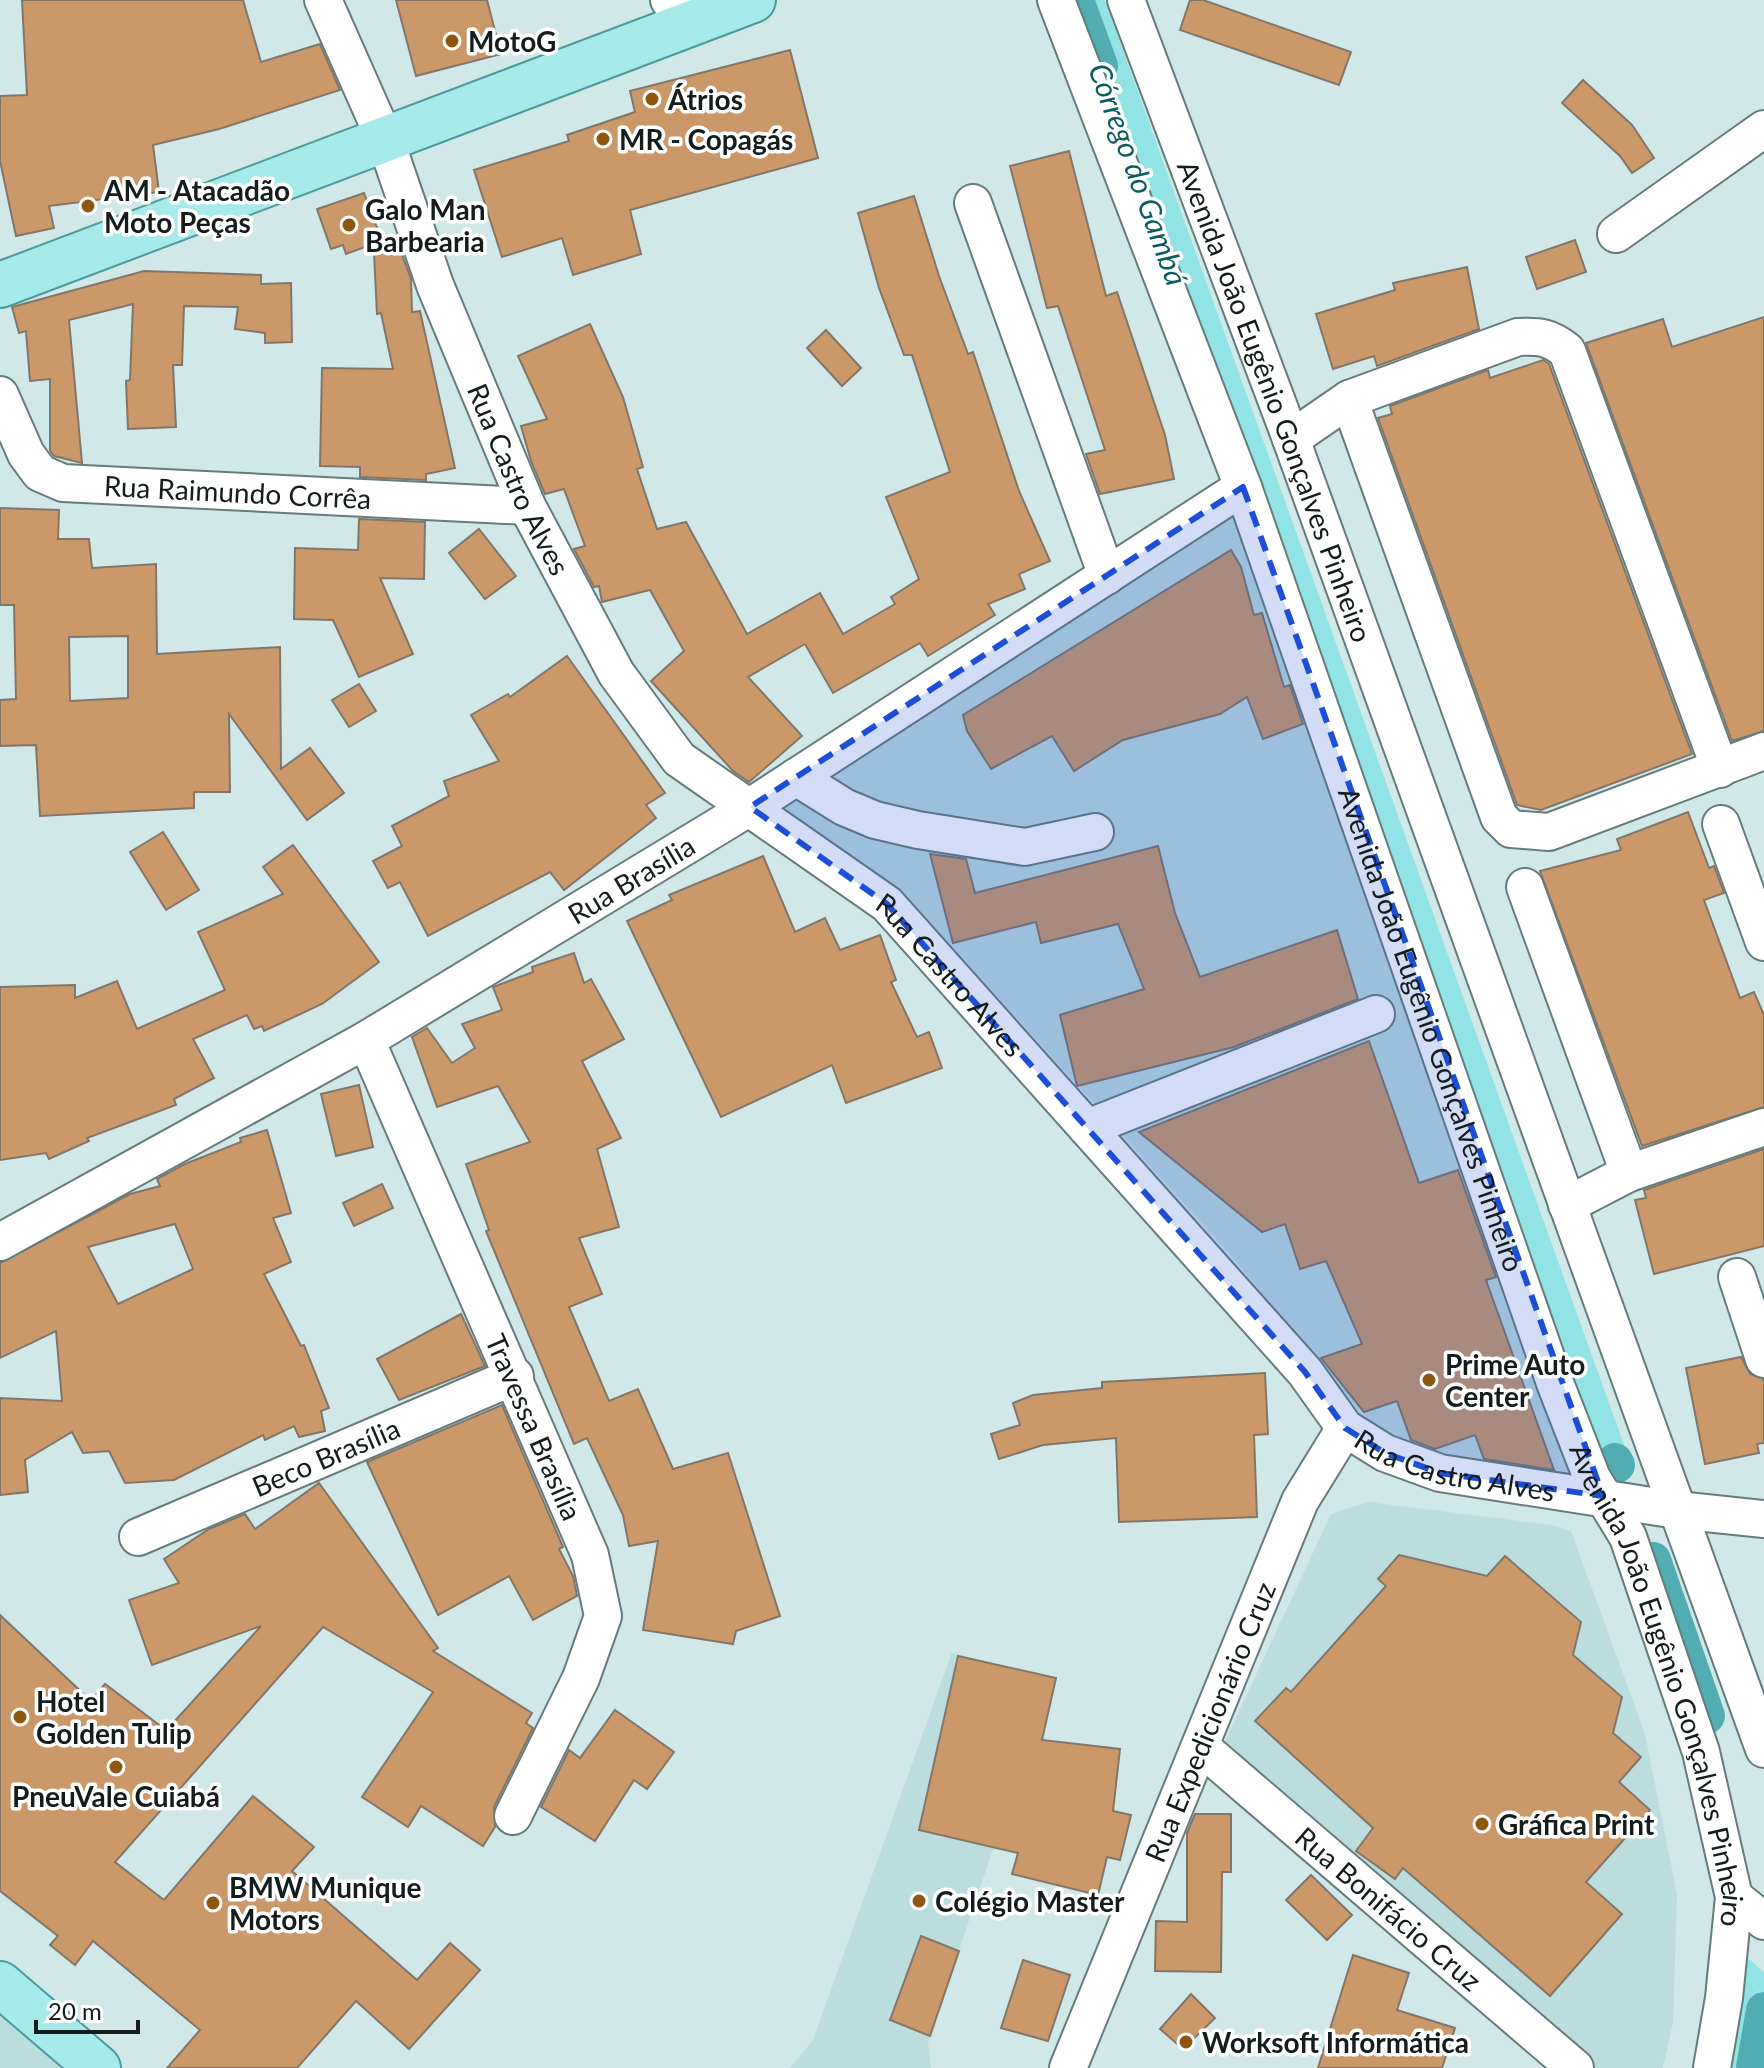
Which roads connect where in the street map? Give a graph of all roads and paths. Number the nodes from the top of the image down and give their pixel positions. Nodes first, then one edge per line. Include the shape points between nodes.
1 (323, 0) edge
2 (753, 0) edge
3 (1056, 0) edge
4 (1126, 0) edge
5 (679, 13) edge
6 (1764, 129) edge
7 (386, 142) junction
8 (973, 203) dead end
9 (1616, 234) dead end
10 (0, 285) edge
11 (0, 395) edge
12 (1349, 399) junction
13 (1291, 439) junction
14 (1243, 487) junction
15 (527, 506) junction
16 (1107, 576) junction
17 (1764, 751) edge
18 (1720, 769) junction
19 (796, 777) junction
20 (750, 807) junction
21 (1721, 824) dead end
22 (1095, 832) dead end
23 (1525, 887) dead end
24 (1764, 942) edge
25 (1376, 1014) dead end
26 (366, 1040) junction
27 (1764, 1127) edge
28 (1087, 1128) junction
29 (1629, 1173) junction
30 (1567, 1205) junction
31 (0, 1242) edge
32 (1737, 1277) dead end
33 (1764, 1359) edge
34 (515, 1376) junction
35 (1345, 1428) junction
36 (1603, 1496) junction
37 (1677, 1510) junction
38 (1764, 1519) edge
39 (138, 1537) dead end
40 (1202, 1748) junction
41 (1764, 1749) edge
42 (513, 1816) dead end
43 (1734, 1897) junction
44 (1764, 1921) edge
45 (0, 1984) edge
46 (98, 2068) edge
47 (1068, 2068) edge
48 (1575, 2068) edge
49 (1712, 2068) edge

1 - 7 street, Rua Castro Alves
2 - 5 main road
3 - 14 street, Avenida João Eugênio Gonçalves Pinheiro
4 - 13 street, Avenida João Eugênio Gonçalves Pinheiro
5 - 7 main road
6 - 9 street
7 - 10 main road
7 - 15 street, Rua Castro Alves via 435,285
8 - 16 street
11 - 15 street, Rua Raimundo Corrêa via 26,454 40,473 63,483
12 - 13 street
12 - 18 street via 1518,337 1553,339 1567,351
12 - 18 street via 1499,817 1511,829 1549,832
13 - 30 street, Avenida João Eugênio Gonçalves Pinheiro
14 - 16 street, Rua Brasília
14 - 36 street, Avenida João Eugênio Gonçalves Pinheiro via 1555,1383
15 - 20 street, Rua Castro Alves via 616,673 679,759
16 - 19 street, Rua Brasília
17 - 18 street
19 - 20 street, Rua Brasília
19 - 22 street via 875,820 946,835 1025,847
20 - 26 street, Rua Brasília
20 - 28 street, Rua Castro Alves via 887,904
21 - 24 street
23 - 29 street
25 - 28 street
26 - 31 street, Rua Brasília
26 - 34 street, Travessa Brasília
27 - 29 street
28 - 35 street, Rua Castro Alves via 1305,1372
29 - 30 street
30 - 37 street, Avenida João Eugênio Gonçalves Pinheiro
32 - 33 street
34 - 39 street, Beco Brasília
34 - 42 street, Travessa Brasília via 590,1555 603,1616 581,1678
35 - 36 street, Rua Castro Alves via 1385,1453 1440,1473
35 - 40 street, Rua Expedicionário Cruz via 1300,1501
36 - 37 street, Rua Castro Alves
36 - 43 street, Avenida João Eugênio Gonçalves Pinheiro via 1628,1537 1687,1702
37 - 38 street, Rua Castro Alves
37 - 41 street, Avenida João Eugênio Gonçalves Pinheiro
40 - 47 street, Rua Expedicionário Cruz
40 - 48 street, Rua Bonifácio Cruz
43 - 44 street
43 - 49 street, Avenida João Eugênio Gonçalves Pinheiro
45 - 46 main road

